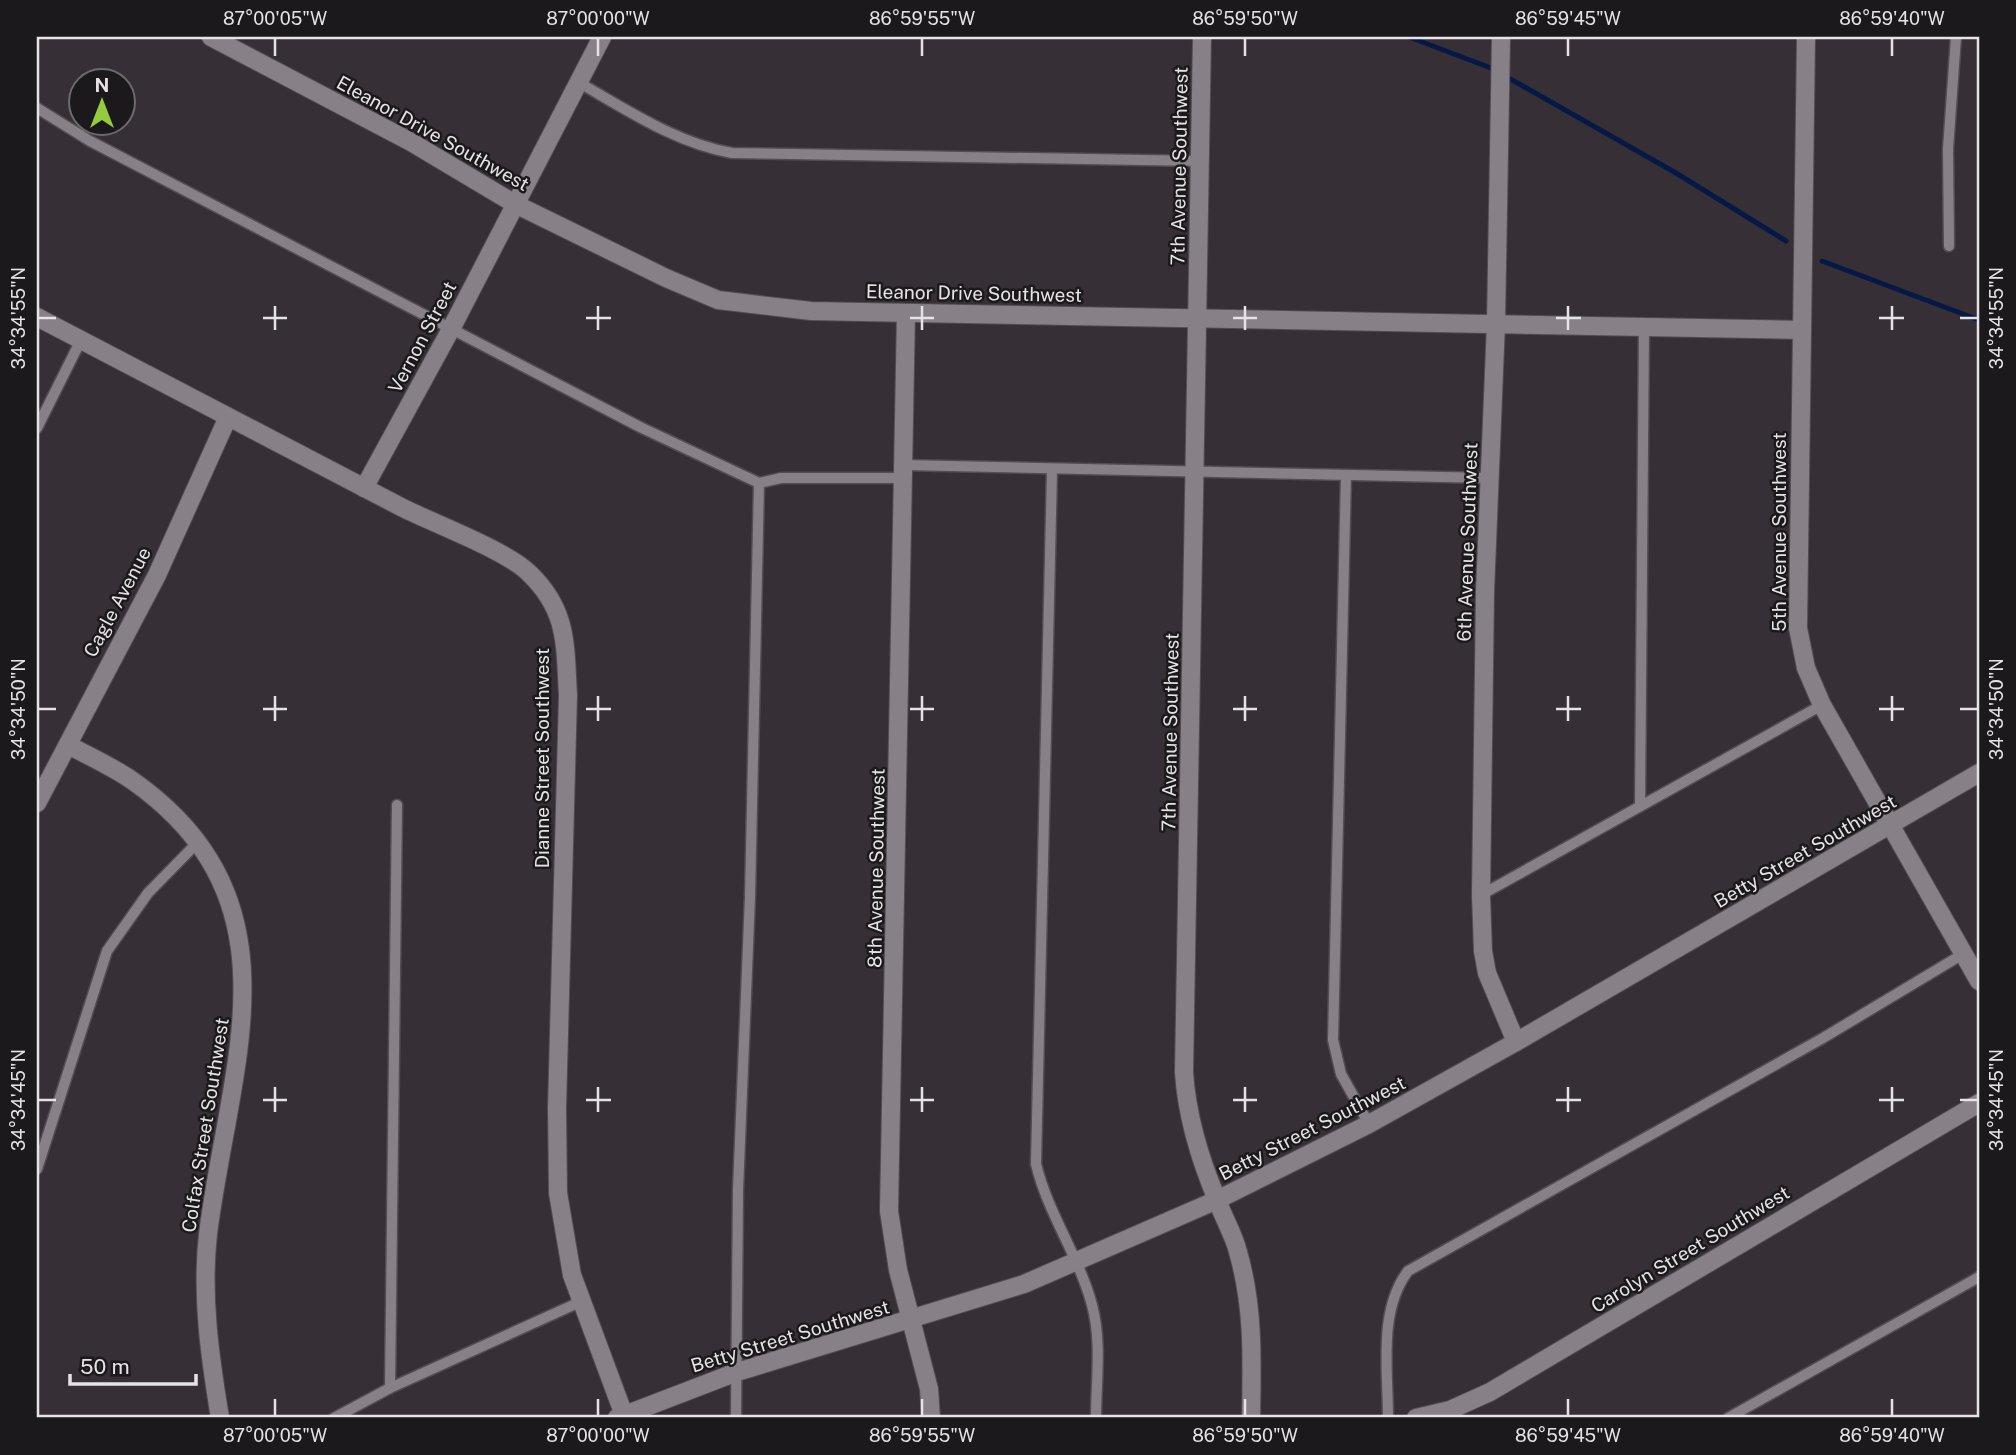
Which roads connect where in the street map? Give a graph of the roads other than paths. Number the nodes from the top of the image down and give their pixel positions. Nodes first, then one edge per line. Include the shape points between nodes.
1 (211, 37) edge
2 (602, 37) edge
3 (1202, 37) edge
4 (1501, 37) edge
5 (1807, 37) edge
6 (1956, 37) edge
7 (578, 82) junction
8 (37, 108) edge
9 (1200, 161) junction
10 (515, 204) junction
11 (1949, 246) dead end
12 (906, 313) junction
13 (37, 317) edge
14 (1199, 318) junction
15 (1496, 323) junction
16 (1644, 327) junction
17 (451, 329) junction
18 (1802, 330) junction
19 (82, 340) junction
20 (228, 417) junction
21 (37, 428) edge
22 (1052, 470) junction
23 (903, 472) junction
24 (1194, 472) junction
25 (1346, 475) junction
26 (1490, 478) junction
27 (759, 483) junction
28 (364, 488) junction
29 (1822, 705) junction
30 (68, 745) junction
31 (1979, 773) edge
32 (37, 803) edge
33 (397, 805) dead end
34 (1640, 806) junction
35 (1892, 826) junction
36 (198, 842) junction
37 (1481, 895) junction
38 (1963, 954) junction
39 (1979, 981) edge
40 (1516, 1042) junction
41 (1979, 1103) edge
42 (1369, 1124) junction
43 (37, 1169) edge
44 (1217, 1200) junction
45 (1075, 1263) junction
46 (1979, 1278) edge
47 (580, 1302) junction
48 (912, 1320) junction
49 (737, 1373) junction
50 (390, 1388) junction
51 (621, 1416) edge
52 (220, 1418) edge
53 (334, 1418) edge
54 (736, 1418) edge
55 (931, 1418) edge
56 (1096, 1418) edge
57 (1251, 1418) edge
58 (1388, 1418) edge
59 (1416, 1418) edge
60 (1728, 1418) edge

1 - 10 street, Eleanor Drive Southwest via 411,142
2 - 7 street, Vernon Street
3 - 9 street, 7th Avenue Southwest
4 - 15 street, 6th Avenue Southwest
5 - 18 street, 5th Avenue Southwest
6 - 11 lane via 1948,149
7 - 9 lane via 704,148 732,153
7 - 10 street, Vernon Street
8 - 17 lane via 90,141
9 - 14 street, 7th Avenue Southwest
10 - 12 street, Eleanor Drive Southwest via 718,300 811,311
10 - 17 street, Vernon Street
12 - 14 street, Eleanor Drive Southwest
12 - 23 street, 8th Avenue Southwest
13 - 19 street, Dianne Street Southwest
14 - 15 street, Eleanor Drive Southwest
14 - 24 street, 7th Avenue Southwest
15 - 16 street, Eleanor Drive Southwest
15 - 26 street, 6th Avenue Southwest
16 - 18 street, Eleanor Drive Southwest
16 - 34 lane
17 - 27 lane
17 - 28 street, Vernon Street
18 - 29 street, 5th Avenue Southwest via 1798,628 1806,668
19 - 20 street, Dianne Street Southwest
19 - 21 lane
20 - 28 street, Dianne Street Southwest
20 - 30 street, Cagle Avenue via 194,498
22 - 23 lane
22 - 24 lane
22 - 45 lane via 1036,1164
23 - 27 lane
23 - 48 street, 8th Avenue Southwest via 889,1211 893,1251
24 - 25 lane
24 - 44 street, 7th Avenue Southwest via 1184,1072 1189,1117
25 - 26 lane
25 - 42 lane via 1333,1040 1341,1074
26 - 37 street, 6th Avenue Southwest
27 - 49 lane via 738,1190
28 - 47 street, Dianne Street Southwest via 512,560 529,573 556,607 564,631 568,695 558,1193
29 - 34 lane
29 - 35 street, 5th Avenue Southwest
30 - 32 street, Cagle Avenue
30 - 36 street, Colfax Street Southwest via 130,779
31 - 35 street, Betty Street Southwest
33 - 50 lane
34 - 37 lane
35 - 38 street, 5th Avenue Southwest
35 - 40 street, Betty Street Southwest
36 - 43 lane via 148,893 107,951
36 - 52 street, Colfax Street Southwest via 237,928 243,969 242,1031 208,1236 209,1347
37 - 40 street, 6th Avenue Southwest via 1488,973
38 - 39 street, 5th Avenue Southwest
38 - 58 lane via 1811,1045 1408,1270 1389,1309
40 - 42 street, Betty Street Southwest
41 - 59 street, Carolyn Street Southwest via 1490,1392 1450,1410
42 - 44 street, Betty Street Southwest
44 - 45 street, Betty Street Southwest
44 - 57 street, 7th Avenue Southwest via 1238,1250 1249,1307
45 - 48 street, Betty Street Southwest
45 - 56 lane via 1092,1304 1098,1339
46 - 60 lane
47 - 50 lane
47 - 51 street, Dianne Street Southwest
48 - 49 street, Betty Street Southwest
48 - 55 street, 8th Avenue Southwest via 929,1389
49 - 51 street, Betty Street Southwest
49 - 54 lane
50 - 53 lane

